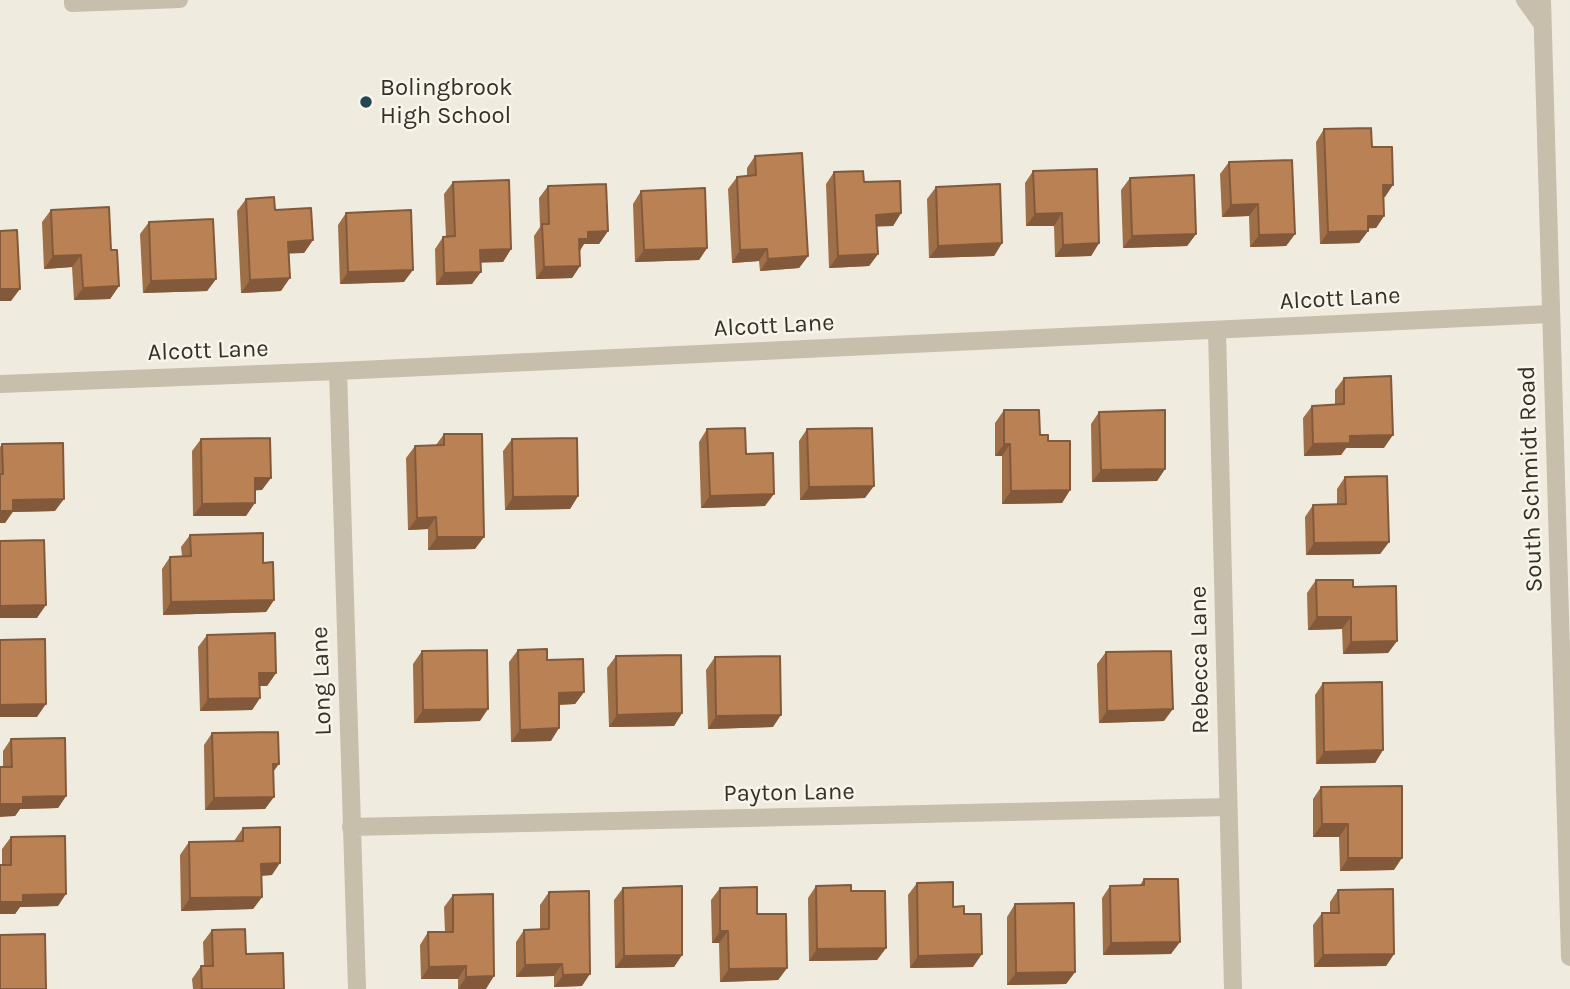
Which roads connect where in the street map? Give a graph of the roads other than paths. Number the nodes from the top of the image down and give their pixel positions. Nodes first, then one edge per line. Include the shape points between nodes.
1 (72, 0) edge
2 (180, 0) edge
3 (1524, 0) edge
4 (1542, 0) edge
5 (1542, 25) junction
6 (1550, 314) junction
7 (1217, 330) junction
8 (338, 371) junction
9 (0, 384) edge
10 (1228, 807) junction
11 (351, 827) junction
12 (1570, 957) edge
13 (357, 989) edge
14 (1233, 989) edge

1 - 2 lane via 72,4
3 - 5 lane
4 - 5 street, South Schmidt Road
5 - 6 street, South Schmidt Road
6 - 7 street, Alcott Lane
6 - 12 street, South Schmidt Road
7 - 8 street, Alcott Lane
7 - 10 street, Rebecca Lane
8 - 9 street, Alcott Lane
8 - 11 street, Long Lane
10 - 11 street, Payton Lane
10 - 14 street, Rebecca Lane
11 - 13 street, Long Lane

